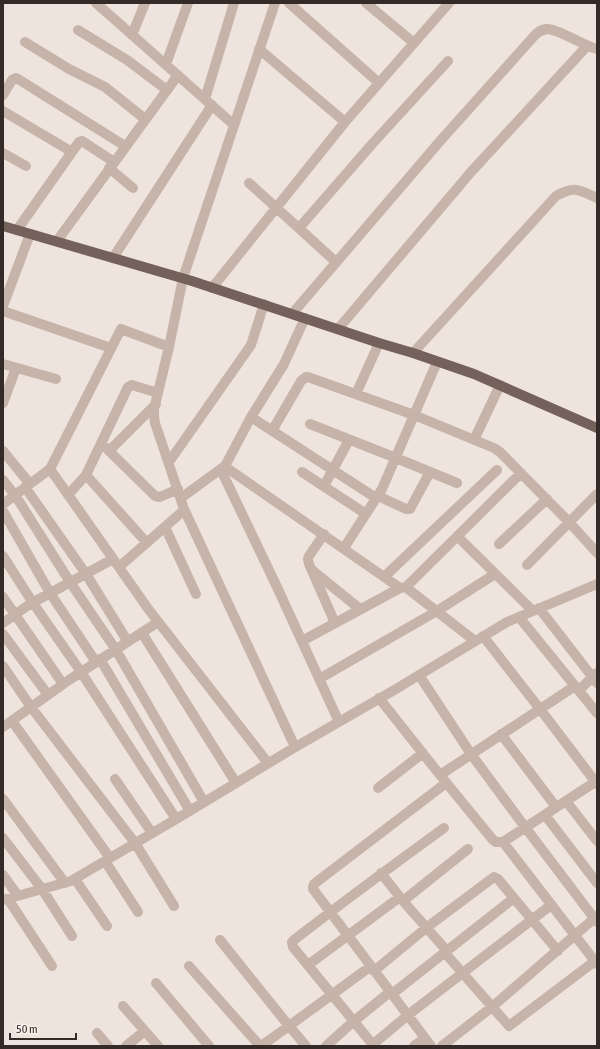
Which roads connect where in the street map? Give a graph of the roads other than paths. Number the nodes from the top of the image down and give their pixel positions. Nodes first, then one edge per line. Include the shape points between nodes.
1 (145, 3) edge
2 (188, 3) edge
3 (234, 3) edge
4 (274, 3) edge
5 (289, 3) edge
6 (366, 3) edge
7 (435, 3) edge
8 (100, 5) edge
9 (446, 6) edge
10 (78, 30) dead end
11 (132, 35) junction
12 (25, 42) dead end
13 (414, 44) junction
14 (587, 46) junction
15 (259, 49) junction
16 (597, 49) edge
17 (448, 61) dead end
18 (166, 64) junction
19 (178, 75) junction
20 (380, 83) junction
21 (166, 90) junction
22 (3, 95) edge
23 (209, 102) junction
24 (3, 111) edge
25 (145, 119) junction
26 (346, 122) junction
27 (234, 124) junction
28 (125, 146) junction
29 (72, 152) junction
30 (3, 153) edge
31 (112, 165) junction
32 (26, 166) dead end
33 (248, 183) dead end
34 (133, 188) dead end
35 (597, 198) edge
36 (277, 208) junction
37 (3, 226) edge
38 (299, 228) junction
39 (17, 230) junction
40 (30, 234) junction
41 (56, 241) junction
42 (113, 258) junction
43 (336, 262) junction
44 (183, 278) junction
45 (212, 288) junction
46 (264, 304) junction
47 (3, 306) edge
48 (3, 312) edge
49 (292, 314) junction
50 (305, 318) junction
51 (338, 329) junction
52 (379, 342) junction
53 (169, 347) junction
54 (111, 348) junction
55 (413, 353) junction
56 (437, 362) junction
57 (3, 364) edge
58 (16, 368) junction
59 (56, 379) dead end
60 (500, 385) junction
61 (158, 393) junction
62 (356, 394) junction
63 (3, 403) edge
64 (156, 404) junction
65 (414, 415) junction
66 (251, 417) junction
67 (310, 424) dead end
68 (597, 428) edge
69 (272, 431) junction
70 (349, 440) junction
71 (474, 440) junction
72 (101, 443) junction
73 (3, 451) edge
74 (109, 451) junction
75 (396, 458) junction
76 (169, 462) junction
77 (50, 469) junction
78 (222, 469) junction
79 (333, 470) junction
80 (497, 470) dead end
81 (302, 472) dead end
82 (430, 472) junction
83 (521, 473) junction
84 (86, 475) junction
85 (3, 480) edge
86 (457, 483) dead end
87 (28, 486) junction
88 (324, 486) junction
89 (179, 494) junction
90 (597, 494) edge
91 (15, 495) junction
92 (68, 495) junction
93 (377, 497) junction
94 (547, 499) junction
95 (3, 504) edge
96 (184, 509) junction
97 (3, 510) edge
98 (366, 514) junction
99 (568, 522) junction
100 (165, 527) junction
101 (324, 534) junction
102 (457, 536) junction
103 (147, 543) junction
104 (499, 544) dead end
105 (344, 548) junction
106 (597, 553) edge
107 (3, 556) edge
108 (112, 559) junction
109 (527, 565) dead end
110 (119, 567) junction
111 (312, 570) junction
112 (86, 574) junction
113 (495, 574) junction
114 (384, 577) junction
115 (70, 582) junction
116 (597, 585) edge
117 (403, 587) junction
118 (50, 593) junction
119 (196, 594) dead end
120 (3, 597) edge
121 (33, 603) junction
122 (360, 609) junction
123 (536, 609) junction
124 (437, 611) junction
125 (15, 615) junction
126 (519, 617) junction
127 (158, 622) junction
128 (3, 623) edge
129 (335, 623) junction
130 (142, 633) junction
131 (3, 634) edge
132 (479, 638) junction
133 (302, 641) junction
134 (128, 642) junction
135 (116, 650) junction
136 (98, 661) junction
137 (3, 666) edge
138 (81, 672) junction
139 (419, 675) junction
140 (596, 678) edge
141 (319, 679) junction
142 (63, 684) junction
143 (577, 688) junction
144 (48, 695) junction
145 (380, 698) junction
146 (31, 707) junction
147 (540, 709) junction
148 (597, 713) edge
149 (12, 721) junction
150 (339, 722) junction
151 (3, 727) edge
152 (501, 734) junction
153 (295, 747) junction
154 (423, 753) junction
155 (471, 754) junction
156 (268, 763) junction
157 (115, 778) dead end
158 (443, 779) junction
159 (236, 783) junction
160 (596, 783) edge
161 (378, 788) dead end
162 (3, 799) edge
163 (566, 801) junction
164 (204, 802) junction
165 (556, 807) junction
166 (190, 811) junction
167 (545, 815) junction
168 (176, 819) junction
169 (525, 827) junction
170 (444, 828) dead end
171 (152, 833) junction
172 (3, 838) edge
173 (597, 841) edge
174 (502, 842) junction
175 (135, 844) junction
176 (468, 849) dead end
177 (107, 860) junction
178 (381, 873) junction
179 (3, 875) edge
180 (75, 879) junction
181 (65, 883) junction
182 (597, 883) edge
183 (42, 889) junction
184 (10, 898) edge
185 (514, 898) junction
186 (402, 899) junction
187 (551, 905) junction
188 (174, 906) dead end
189 (138, 912) dead end
190 (330, 912) junction
191 (596, 919) edge
192 (532, 920) junction
193 (107, 926) dead end
194 (426, 928) junction
195 (72, 936) dead end
196 (348, 936) junction
197 (575, 936) junction
198 (220, 940) dead end
199 (558, 951) junction
200 (446, 952) junction
201 (596, 963) edge
202 (308, 965) junction
203 (52, 966) dead end
204 (189, 966) dead end
205 (373, 969) junction
206 (463, 973) junction
207 (156, 983) dead end
208 (391, 993) junction
209 (332, 994) junction
210 (123, 1006) dead end
211 (492, 1007) junction
212 (408, 1015) junction
213 (354, 1021) junction
214 (289, 1026) junction
215 (145, 1031) junction
216 (97, 1033) dead end
217 (428, 1042) edge
218 (372, 1045) edge
219 (108, 1046) edge
220 (126, 1046) edge
221 (158, 1046) edge
222 (209, 1046) edge
223 (260, 1046) edge
224 (306, 1046) edge
225 (326, 1046) edge
226 (414, 1046) edge
227 (442, 1046) edge

1 - 11 street
2 - 18 street
3 - 23 street
4 - 15 street
5 - 20 street
6 - 13 street
7 - 9 street
8 - 11 street
9 - 13 street
10 - 21 street via 127,60
11 - 18 street
12 - 25 street via 105,87
13 - 20 street
14 - 16 street
14 - 43 street via 548,29 535,35 440,140
14 - 51 street via 471,172
15 - 26 street
15 - 27 street
17 - 38 street via 373,142
18 - 19 street
19 - 21 street
19 - 23 street
20 - 26 street
21 - 25 street
22 - 28 street via 16,78
23 - 27 street
23 - 42 street
24 - 29 street
25 - 28 street
26 - 36 street
27 - 44 street
28 - 31 street
29 - 31 street via 82,141
29 - 39 street
30 - 32 street
31 - 34 street
31 - 41 street
33 - 36 street
35 - 55 street via 576,189 564,191 556,196
36 - 38 street
36 - 45 street
37 - 39 main road
38 - 43 street
39 - 40 main road
40 - 41 main road
40 - 47 street
41 - 42 main road
42 - 44 main road
43 - 49 street
44 - 45 main road
44 - 53 street
45 - 46 main road
46 - 49 main road
46 - 76 street via 251,345
48 - 54 street
49 - 50 main road
50 - 51 main road
50 - 66 street via 284,364
51 - 52 main road
52 - 55 main road
52 - 62 street
53 - 54 street via 121,329
53 - 61 street
54 - 77 street
55 - 56 main road
56 - 60 main road
56 - 65 street
57 - 58 street
58 - 59 street
58 - 63 street
60 - 68 main road
60 - 71 street
61 - 64 street
61 - 72 street via 129,385
62 - 65 street
62 - 69 street via 306,377 301,381
64 - 74 street
64 - 76 street via 155,423
65 - 71 street
65 - 75 street
66 - 69 street
66 - 78 street
67 - 70 street
69 - 79 street
70 - 75 street
70 - 79 street
71 - 83 street via 500,452
72 - 74 street
72 - 84 street
73 - 87 street
74 - 89 street via 155,496
75 - 82 street
75 - 93 street
76 - 89 street
77 - 87 street
77 - 92 street
78 - 89 street
78 - 101 street via 229,469
78 - 133 street
79 - 88 street
79 - 93 street
80 - 114 street
81 - 88 street
82 - 86 street
82 - 93 street via 410,509
83 - 94 street
83 - 102 street
84 - 92 street
84 - 103 street
85 - 91 street
87 - 91 street
87 - 112 street
88 - 98 street
89 - 96 street
90 - 99 street
91 - 95 street
91 - 115 street
92 - 108 street
93 - 98 street
94 - 99 street
94 - 104 street
96 - 100 street
96 - 153 street
97 - 118 street
98 - 105 street
99 - 106 street
99 - 109 street
100 - 103 street
100 - 119 street
101 - 105 street
101 - 111 street via 309,556 308,562
102 - 113 street
102 - 117 street
103 - 110 street
105 - 114 street
107 - 121 street
108 - 110 street
108 - 112 street
110 - 127 street
111 - 122 street
111 - 129 street
112 - 115 street
112 - 134 street
113 - 123 street
113 - 124 street
114 - 117 street
115 - 118 street
115 - 135 street
116 - 123 street
117 - 122 street
117 - 124 street
118 - 121 street
118 - 136 street
120 - 125 street
121 - 125 street
121 - 138 street
122 - 129 street
123 - 126 street
123 - 140 street
124 - 132 street
124 - 141 street
125 - 128 street
125 - 142 street
126 - 132 street
126 - 143 street
127 - 130 street
127 - 156 street
129 - 133 street
130 - 134 street
130 - 159 street
131 - 144 street
132 - 139 street
132 - 147 street
133 - 141 street
134 - 135 street
135 - 136 street
135 - 164 street
136 - 138 street
136 - 166 street
137 - 146 street
138 - 142 street
138 - 168 street
139 - 145 street
139 - 155 street
140 - 143 street
141 - 150 street
142 - 144 street
143 - 147 street
143 - 148 street
144 - 146 street
145 - 150 street
145 - 154 street
146 - 149 street
146 - 175 street
147 - 152 street
147 - 160 street
149 - 151 street
149 - 177 street
150 - 153 street
152 - 155 street
152 - 165 street
153 - 156 street
154 - 158 street
154 - 161 street
155 - 158 street
155 - 169 street
156 - 159 street
157 - 171 street
158 - 174 street via 494,840
158 - 190 street via 314,884 313,889
159 - 164 street
160 - 163 street
162 - 181 street
163 - 165 street
163 - 173 street
164 - 166 street
165 - 167 street
166 - 168 street
167 - 169 street
167 - 182 street
168 - 171 street
169 - 174 street
169 - 191 street
170 - 178 street
171 - 175 street
172 - 183 street
174 - 187 street
175 - 177 street
175 - 188 street
176 - 186 street
177 - 180 street
177 - 189 street
178 - 186 street
178 - 190 street
179 - 184 street
180 - 181 street
180 - 193 street
181 - 183 street
183 - 184 street
183 - 195 street
184 - 203 street
185 - 192 street
185 - 194 street via 494,877
185 - 200 street
186 - 194 street
186 - 196 street
187 - 192 street
187 - 197 street
190 - 196 street
190 - 202 street via 292,942 293,947
191 - 197 street
192 - 199 street
192 - 206 street
194 - 200 street
194 - 205 street
196 - 202 street
196 - 205 street
197 - 199 street
197 - 201 street
198 - 214 street
199 - 211 street
200 - 206 street
200 - 208 street
201 - 211 street via 510,1026
202 - 209 street
204 - 223 street
205 - 208 street
205 - 209 street
206 - 211 street
206 - 212 street
207 - 222 street
208 - 212 street
208 - 213 street
209 - 213 street
209 - 214 street
210 - 215 street
211 - 227 street
212 - 217 street
212 - 218 street
213 - 218 street
213 - 225 street
214 - 223 street
214 - 224 street
215 - 220 street
215 - 221 street
216 - 219 street
217 - 226 street

